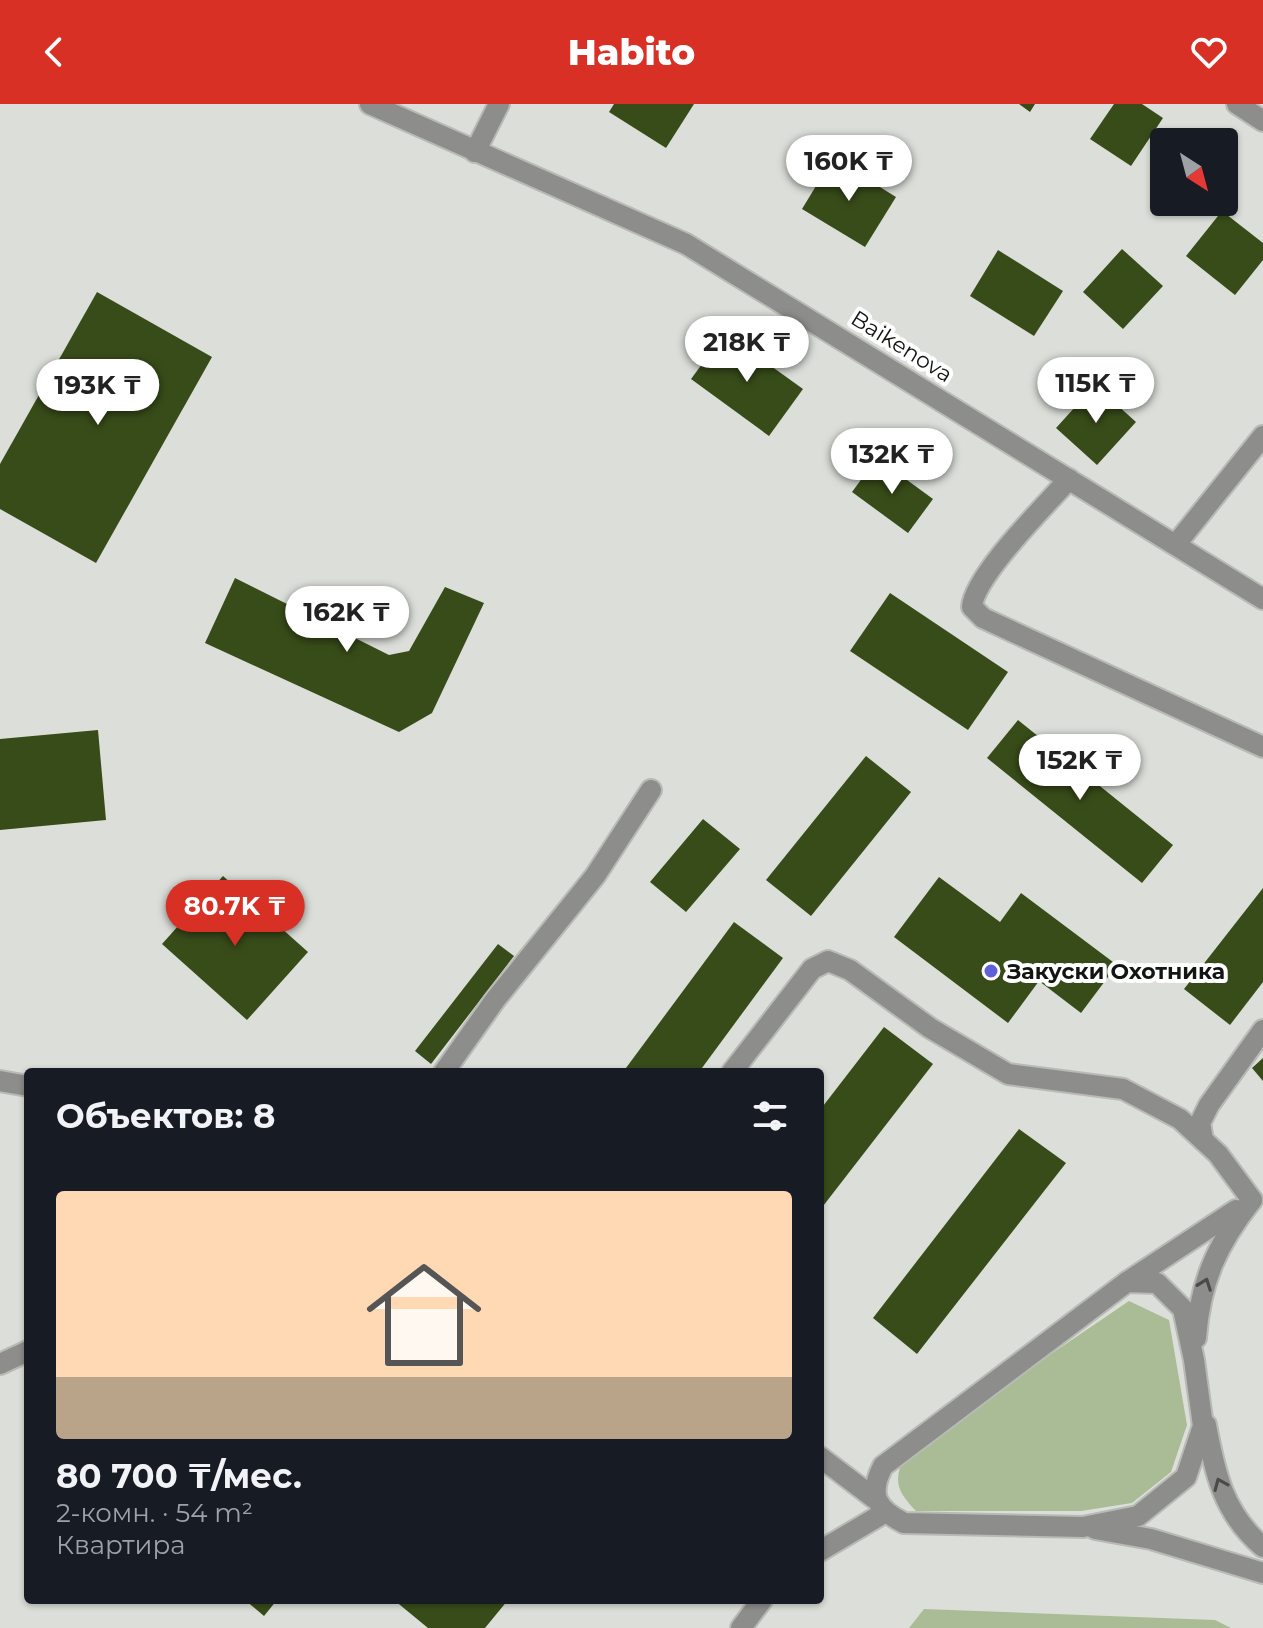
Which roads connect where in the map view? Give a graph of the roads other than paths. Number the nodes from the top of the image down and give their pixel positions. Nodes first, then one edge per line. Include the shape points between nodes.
1 (370, 104) edge
2 (499, 104) edge
3 (1237, 104) edge
4 (1263, 121) edge
5 (475, 152) junction
6 (1263, 436) edge
7 (1069, 479) junction
8 (1177, 543) junction
9 (1263, 599) edge
10 (1263, 747) edge
11 (651, 790) dead end
12 (1263, 1030) edge
13 (447, 1068) edge
14 (735, 1068) edge
15 (0, 1081) edge
16 (24, 1085) edge
17 (1203, 1140) junction
18 (1257, 1196) edge
19 (1127, 1282) junction
20 (24, 1353) edge
21 (1194, 1360) junction
22 (0, 1364) edge
23 (824, 1460) edge
24 (879, 1505) junction
25 (1083, 1527) junction
26 (1263, 1547) edge
27 (824, 1548) edge
28 (1263, 1573) edge
29 (759, 1604) edge
30 (741, 1628) edge

1 - 5 street, Baikenova
2 - 5 street
3 - 4 street
5 - 7 street, Baikenova via 686,244
6 - 8 street
7 - 8 street, Baikenova
7 - 10 street via 988,572 973,595 972,607 983,618
8 - 9 street, Baikenova
11 - 13 street via 595,876
12 - 17 street via 1209,1105 1200,1123
14 - 17 street via 812,969 828,961 850,970 930,1028 1008,1074 1123,1089 1180,1119
15 - 16 street
17 - 18 street
18 - 19 street
21 -> 18 street via 1198,1303 1223,1237
19 - 21 street via 1157,1283 1183,1309
19 - 24 street via 883,1466 875,1481
20 - 22 street
21 - 25 street via 1203,1426 1186,1477 1138,1516
26 -> 21 street via 1248,1535 1216,1482
23 - 24 street
24 - 25 street via 904,1523
24 - 27 street
25 - 28 street via 1151,1539
29 - 30 street

